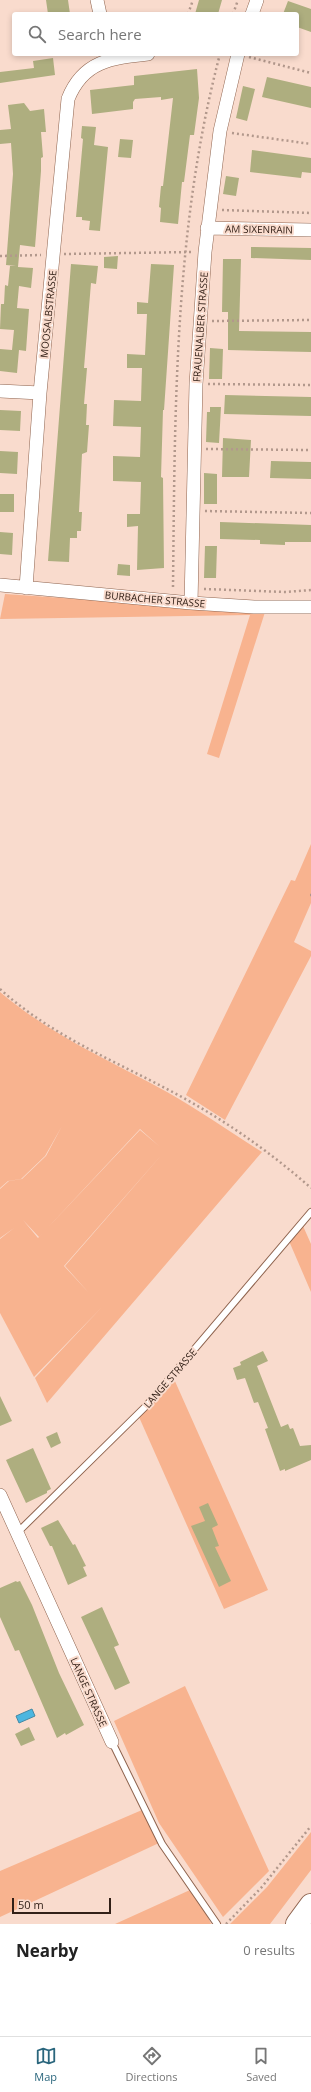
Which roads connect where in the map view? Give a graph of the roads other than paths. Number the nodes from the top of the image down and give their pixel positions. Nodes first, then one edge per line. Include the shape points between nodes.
1 (97, 0) edge
2 (257, 0) edge
3 (100, 12) edge
4 (253, 12) edge
5 (122, 56) edge
6 (242, 56) edge
7 (109, 57) edge
8 (207, 228) junction
9 (311, 230) edge
10 (0, 391) edge
11 (40, 393) junction
12 (0, 585) edge
13 (26, 588) junction
14 (191, 603) junction
15 (311, 607) edge
16 (311, 1212) edge
17 (0, 1495) edge
18 (17, 1533) junction
19 (112, 1742) joint
20 (311, 1905) edge
21 (217, 1924) edge
22 (297, 1924) edge

1 - 3 street
2 - 4 street
5 - 7 street, MOOSALBSTRASSE
6 - 8 street, FRAUENALBER STRASSE via 220,131
7 - 11 street, MOOSALBSTRASSE via 84,73 68,99
8 - 9 street, AM SIXENRAIN
8 - 14 street, FRAUENALBER STRASSE via 196,384
10 - 11 street
11 - 13 street, MOOSALBSTRASSE
12 - 13 street, BURBACHER STRASSE
13 - 14 street, BURBACHER STRASSE
14 - 15 street, BURBACHER STRASSE
16 - 18 lane, LANGE STRASSE via 147,1405
17 - 18 street, LANGE STRASSE
18 - 19 street, LANGE STRASSE
19 - 21 lane via 162,1844
20 - 22 highway

